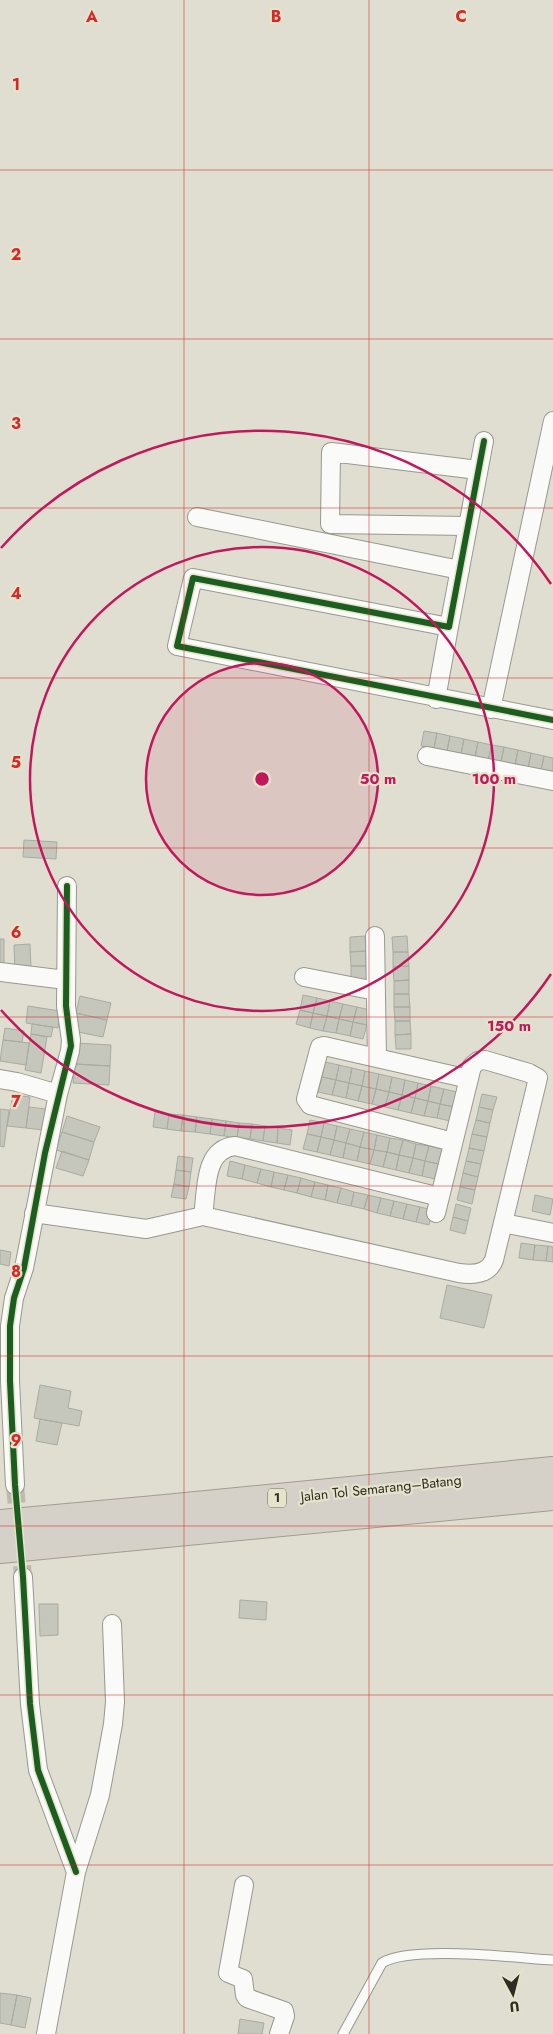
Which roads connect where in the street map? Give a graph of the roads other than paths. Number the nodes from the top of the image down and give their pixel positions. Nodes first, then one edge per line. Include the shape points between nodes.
1 (553, 421) edge
2 (484, 440) dead end
3 (478, 470) junction
4 (197, 517) dead end
5 (330, 524) junction
6 (468, 526) junction
7 (330, 544) junction
8 (460, 570) junction
9 (449, 627) junction
10 (436, 698) junction
11 (491, 709) junction
12 (553, 720) edge
13 (428, 756) dead end
14 (553, 781) edge
15 (67, 886) dead end
16 (375, 936) dead end
17 (0, 972) edge
18 (304, 977) dead end
19 (66, 980) junction
20 (376, 991) junction
21 (377, 1058) junction
22 (0, 1079) edge
23 (469, 1079) junction
24 (58, 1094) junction
25 (454, 1142) junction
26 (34, 1214) junction
27 (203, 1216) junction
28 (503, 1223) junction
29 (553, 1233) edge
30 (553, 1471) edge
31 (14, 1485) tunnel mouth
32 (553, 1496) edge
33 (0, 1524) edge
34 (0, 1549) edge
35 (24, 1576) tunnel mouth
36 (112, 1624) dead end
37 (76, 1872) junction
38 (244, 1885) dead end
39 (553, 1960) edge
40 (46, 2034) edge
41 (279, 2034) edge
42 (343, 2034) edge

1 - 11 street
2 - 3 street
3 - 5 street via 331,452
3 - 6 street
4 - 7 street
5 - 6 street
5 - 7 street
6 - 8 street
7 - 8 street
8 - 9 street
9 - 10 street
9 - 10 street via 193,578 177,646
10 - 11 street
11 - 12 street
13 - 14 street
15 - 19 street
16 - 20 street
17 - 19 street
18 - 20 street
19 - 24 street via 71,1046
20 - 21 street
21 - 23 street
21 - 25 street via 320,1047 307,1103
22 - 24 street
23 - 25 street
23 - 28 street via 472,1066 485,1060 538,1078
24 - 26 street
25 - 27 street via 438,1205 235,1146 220,1151 211,1163
26 - 27 street via 146,1228
26 - 31 street via 10,1326
27 - 28 street via 466,1274 481,1273 492,1266
28 - 29 street
30 - 33 highway, Jalan Tol Semarang–Batang / 1
32 - 34 highway, Jalan Tol Semarang–Batang / 1
35 - 37 street via 30,1704 38,1770
36 - 37 street via 113,1724 100,1795
37 - 40 street
38 - 41 street via 228,1973 243,1979 247,1998 284,2011
39 - 42 lane via 421,1954 390,1958 382,1962

